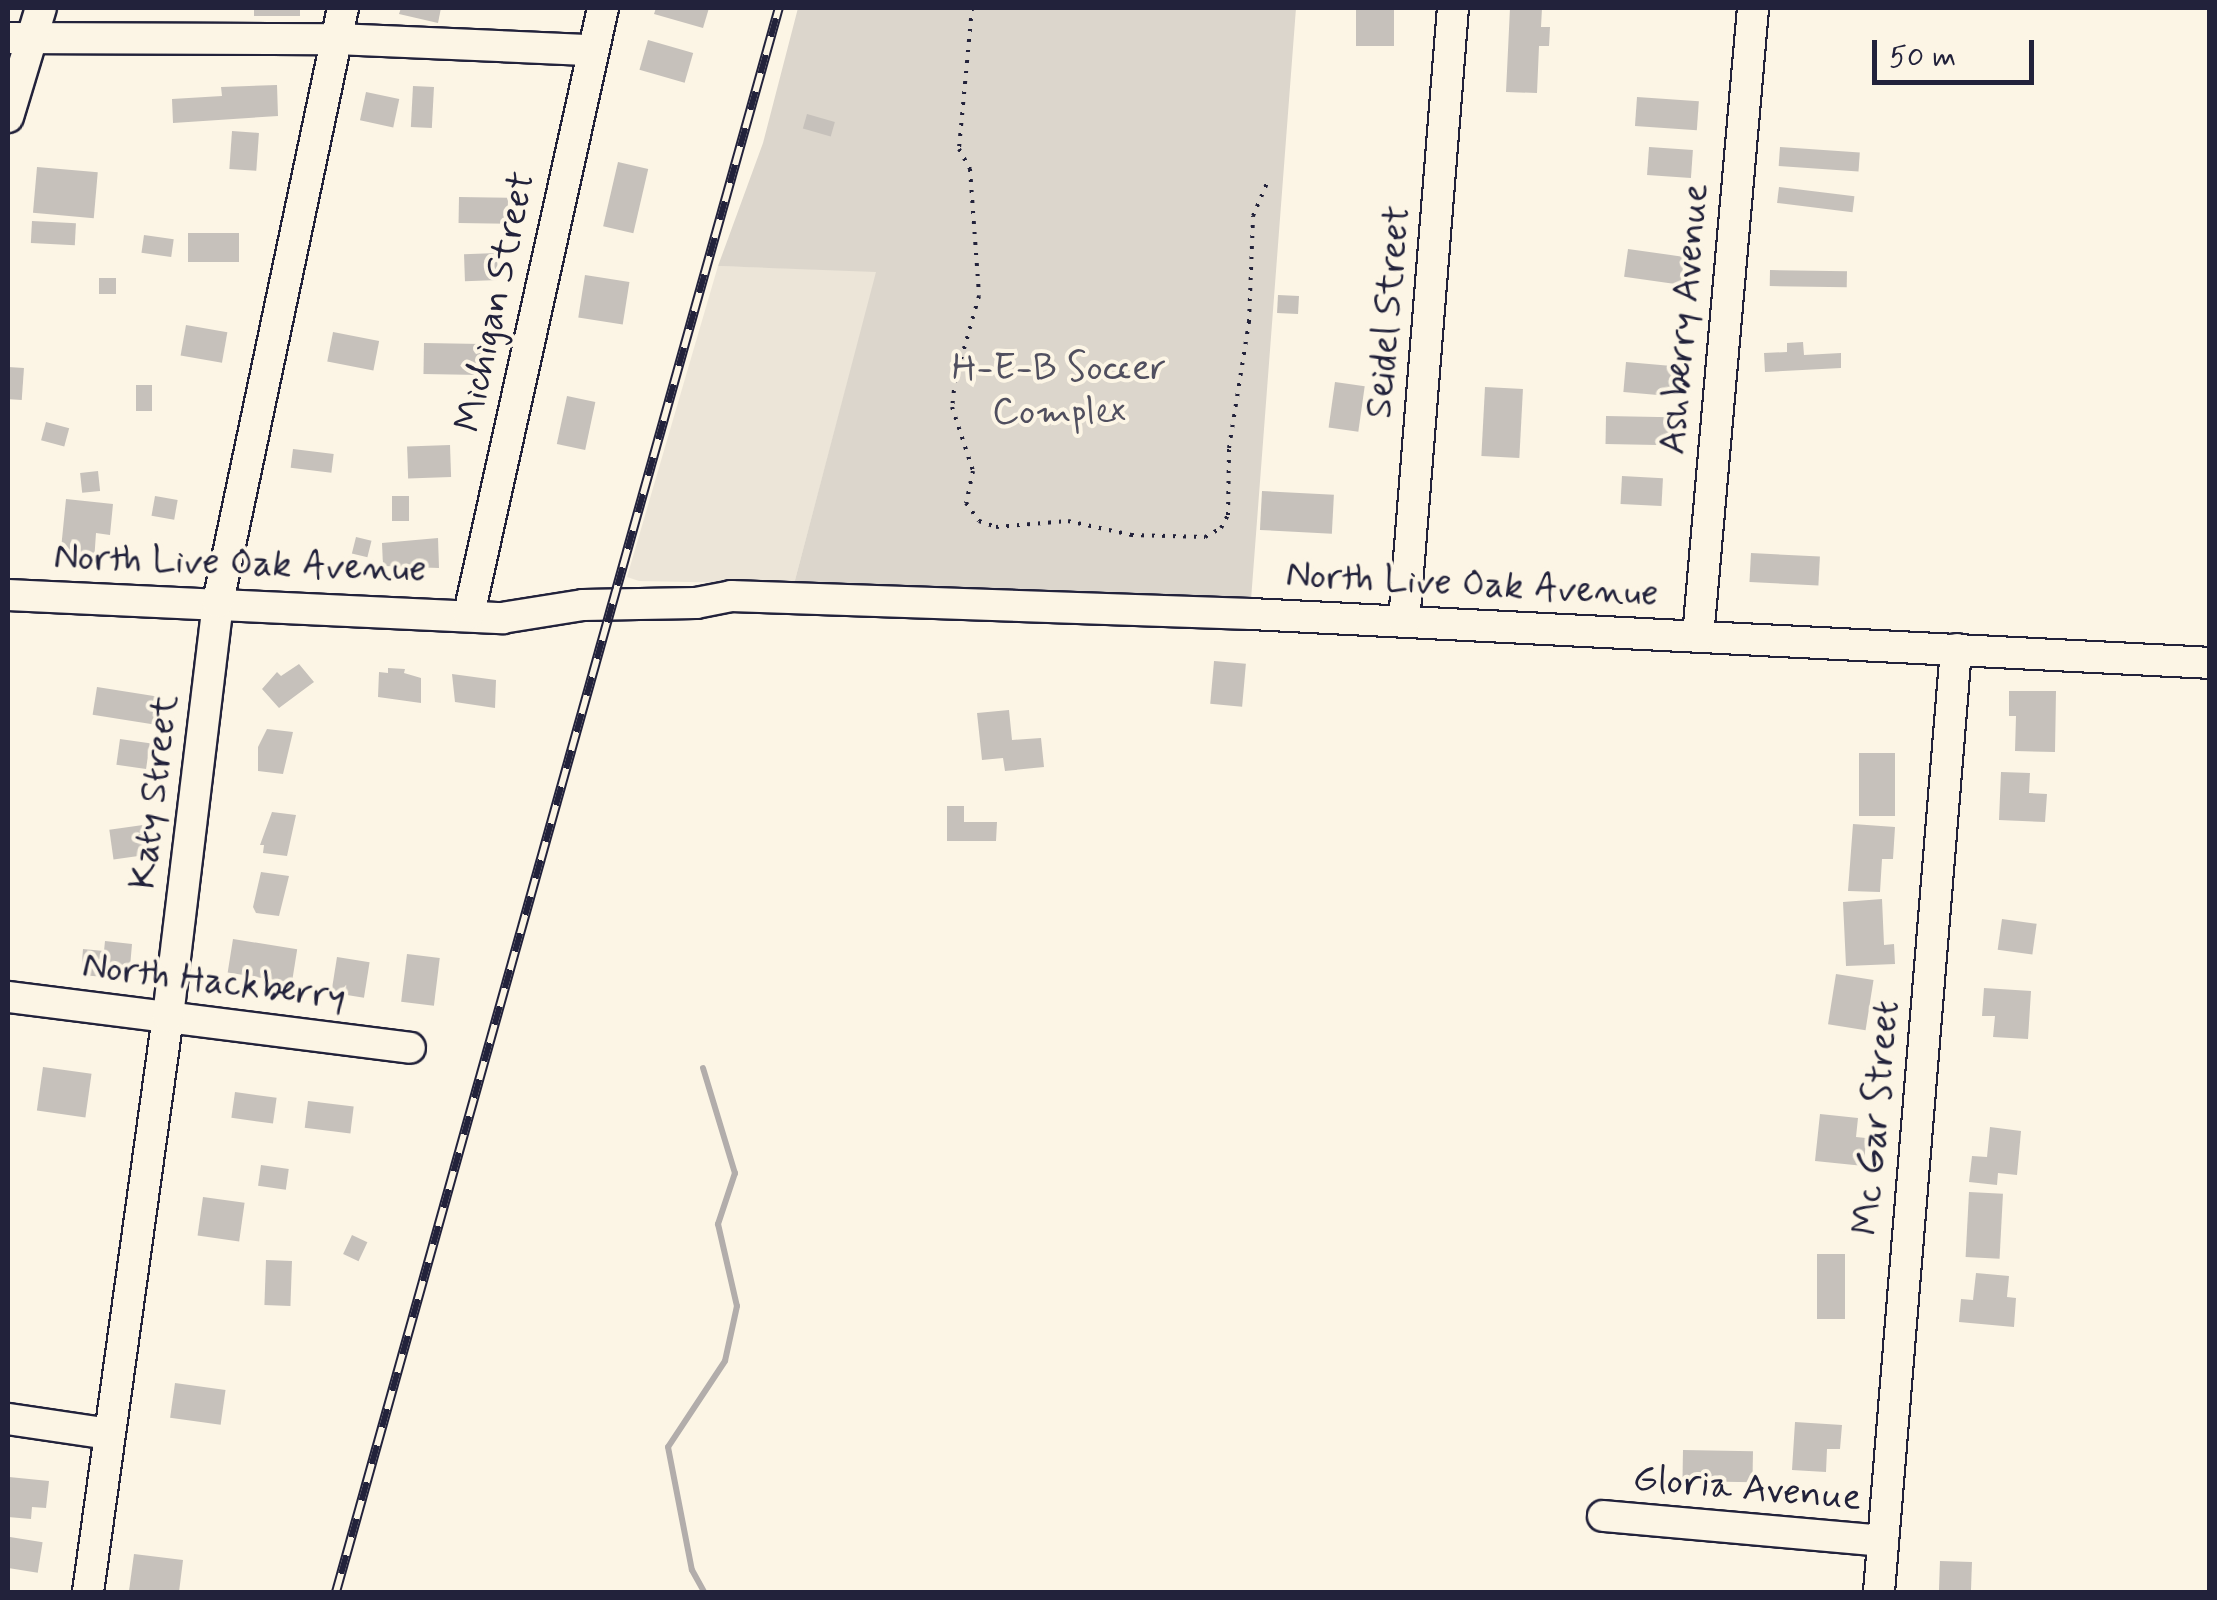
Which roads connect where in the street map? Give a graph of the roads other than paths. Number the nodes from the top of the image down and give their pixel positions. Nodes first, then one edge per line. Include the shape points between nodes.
1 (41, 8) edge
2 (343, 8) edge
3 (603, 8) edge
4 (1453, 8) edge
5 (1753, 8) edge
6 (19, 39) edge
7 (336, 39) junction
8 (592, 50) junction
9 (8, 116) edge
10 (8, 595) edge
11 (218, 602) junction
12 (468, 614) junction
13 (1404, 622) junction
14 (1698, 637) junction
15 (1956, 649) junction
16 (2210, 663) edge
17 (8, 997) edge
18 (168, 1016) junction
19 (410, 1048) dead end
20 (8, 1419) edge
21 (109, 1434) junction
22 (1603, 1516) dead end
23 (1883, 1541) junction
24 (88, 1592) edge
25 (1879, 1592) edge

1 - 6 street
2 - 7 street, Katy Street
3 - 8 street, Michigan Street
4 - 13 street, Seidel Street
5 - 14 street, Ashberry Avenue
6 - 7 street
6 - 9 street
7 - 8 street
7 - 11 street, Katy Street
8 - 12 street, Michigan Street
10 - 11 street, North Live Oak Avenue
11 - 12 street, North Live Oak Avenue
11 - 18 street, Katy Street
12 - 13 street, North Live Oak Avenue via 493,601 561,592 702,587 731,596
13 - 14 street, North Live Oak Avenue
14 - 15 street, North Live Oak Avenue
15 - 16 street, North Live Oak Avenue
15 - 23 street, Mc Gar Street
17 - 18 street, North Hackberry
18 - 19 street, North Hackberry
18 - 21 street, Katy Street
20 - 21 street
21 - 24 street, Katy Street
22 - 23 street, Gloria Avenue
23 - 25 street, Mc Gar Street

